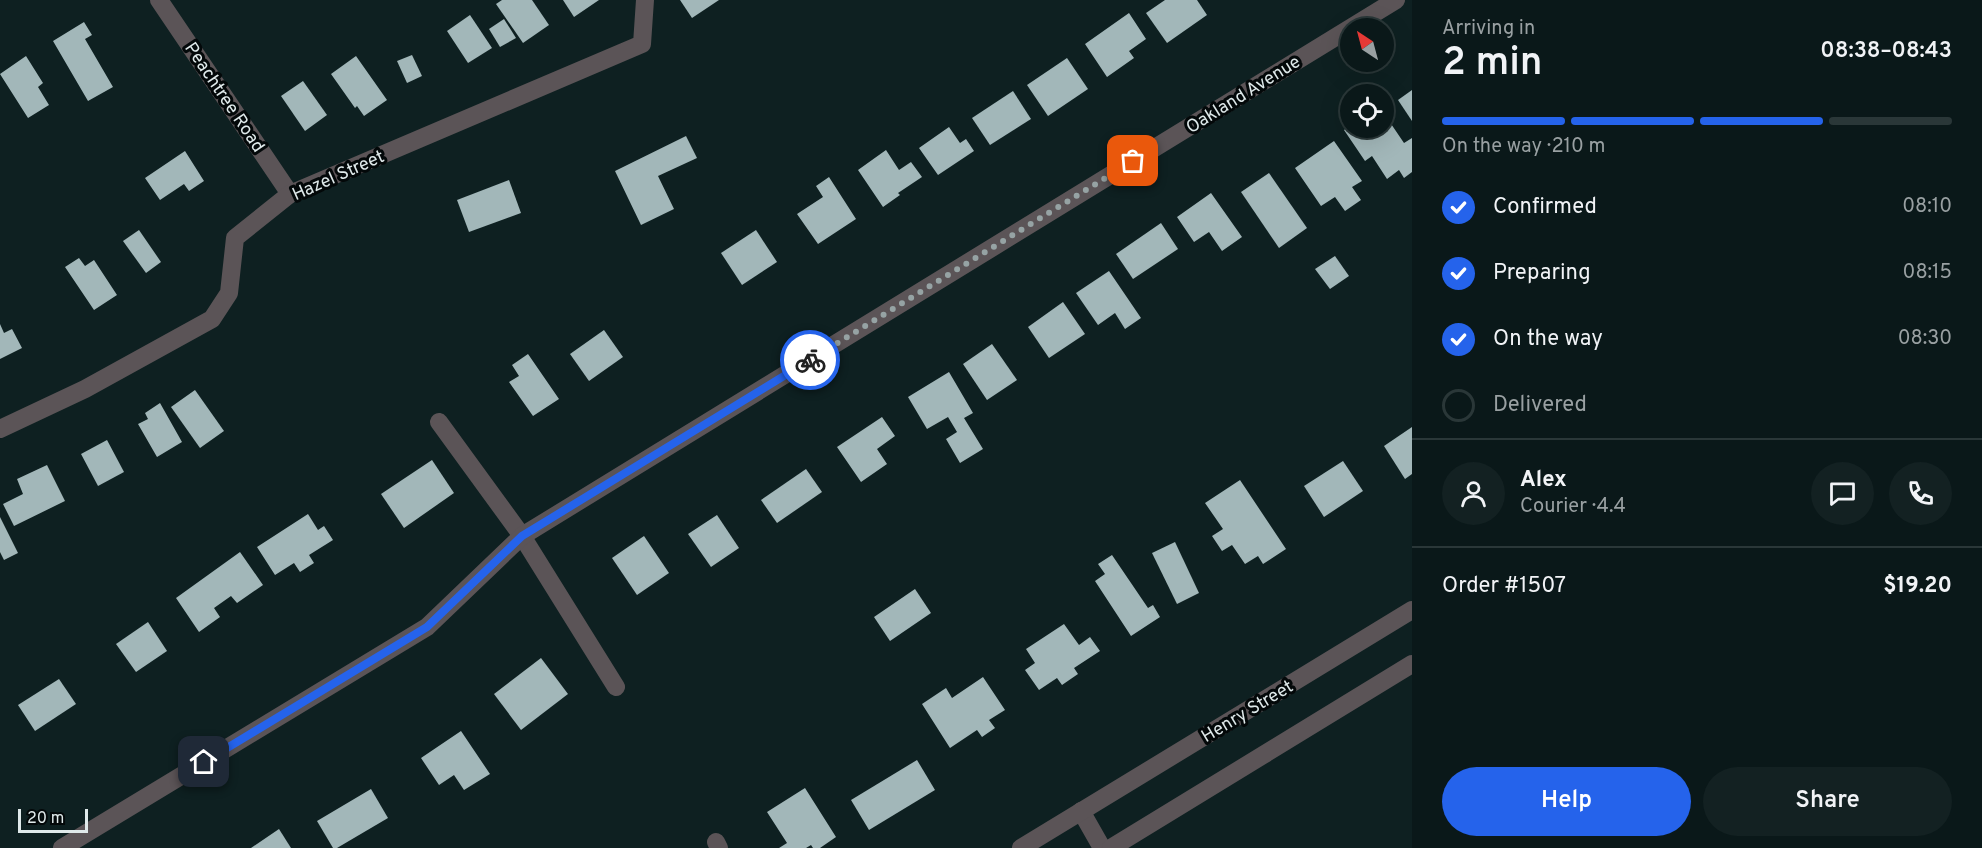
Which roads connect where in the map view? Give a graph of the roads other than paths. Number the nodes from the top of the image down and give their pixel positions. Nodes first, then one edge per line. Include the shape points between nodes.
1 (159, 0) edge
2 (645, 0) edge
3 (1396, 0) edge
4 (1374, 5) edge
5 (290, 194) junction
6 (439, 422) dead end
7 (0, 429) edge
8 (522, 536) junction
9 (1412, 610) edge
10 (1412, 664) edge
11 (616, 687) dead end
12 (1081, 812) junction
13 (62, 848) edge
14 (1021, 848) edge
15 (1102, 848) edge
16 (1112, 848) edge

1 - 5 street, Peachtree Road
2 - 5 street, Hazel Street via 642,44
3 - 4 street, Oakland Avenue
4 - 8 street, Oakland Avenue
5 - 7 street, Hazel Street via 235,238 229,293 212,319 85,389
6 - 8 street
8 - 11 street
8 - 13 street, Oakland Avenue via 427,627
9 - 12 street, Henry Street
10 - 16 street
12 - 14 street, Henry Street
12 - 15 street

